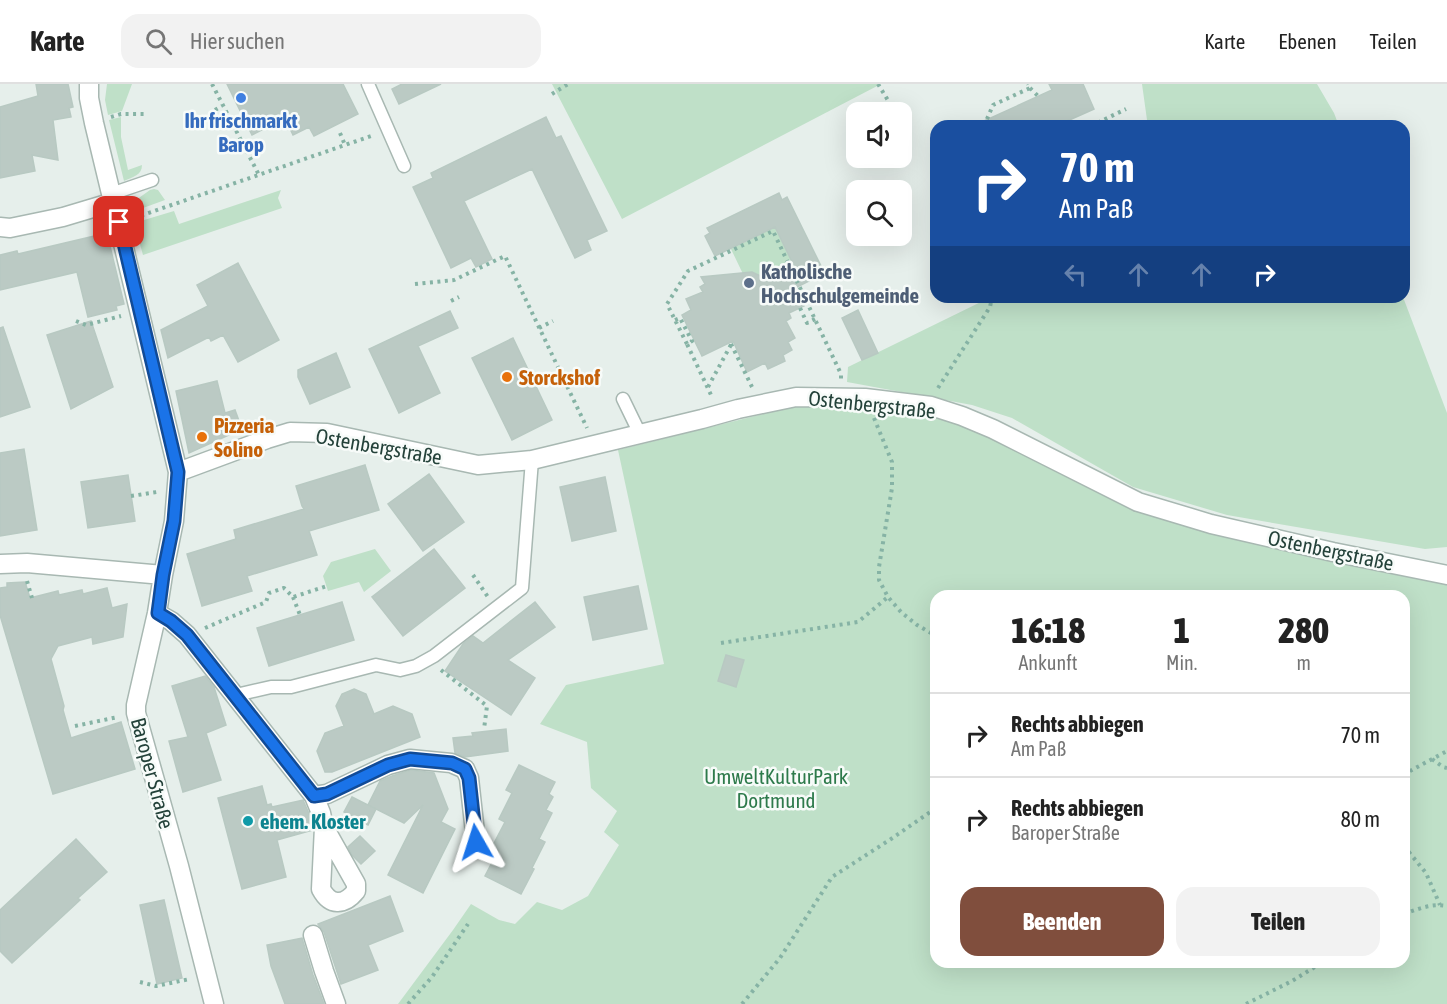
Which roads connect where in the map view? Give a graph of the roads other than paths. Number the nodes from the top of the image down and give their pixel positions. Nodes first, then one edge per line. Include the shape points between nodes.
1 (89, 84) edge
2 (368, 84) edge
3 (404, 165) dead end
4 (152, 180) dead end
5 (112, 198) junction
6 (0, 227) edge
7 (623, 399) dead end
8 (640, 434) junction
9 (532, 460) junction
10 (178, 480) junction
11 (0, 564) edge
12 (163, 575) junction
13 (1447, 575) edge
14 (158, 613) junction
15 (236, 695) junction
16 (314, 796) junction
17 (324, 827) dead end
18 (476, 842) dead end
19 (313, 935) dead end
20 (214, 1004) edge
21 (336, 1004) edge

1 - 5 street, Baroper Straße
2 - 3 lane
4 - 5 lane
5 - 6 street via 63,217
5 - 10 street, Baroper Straße
7 - 8 lane
8 - 9 street, Ostenbergstraße
8 - 13 street, Ostenbergstraße via 796,397 865,398 931,406 993,429 1138,502 1211,524
9 - 10 street, Ostenbergstraße via 478,465 327,434 290,432
9 - 15 lane via 522,588 416,666 400,670 376,665 291,687
10 - 12 street, Baroper Straße
11 - 12 street
12 - 14 street, Baroper Straße
14 - 15 street via 187,635
14 - 20 street, Baroper Straße via 136,713
15 - 16 street
16 - 17 street
16 - 18 street via 410,759 452,763 465,769 469,778
19 - 21 street

